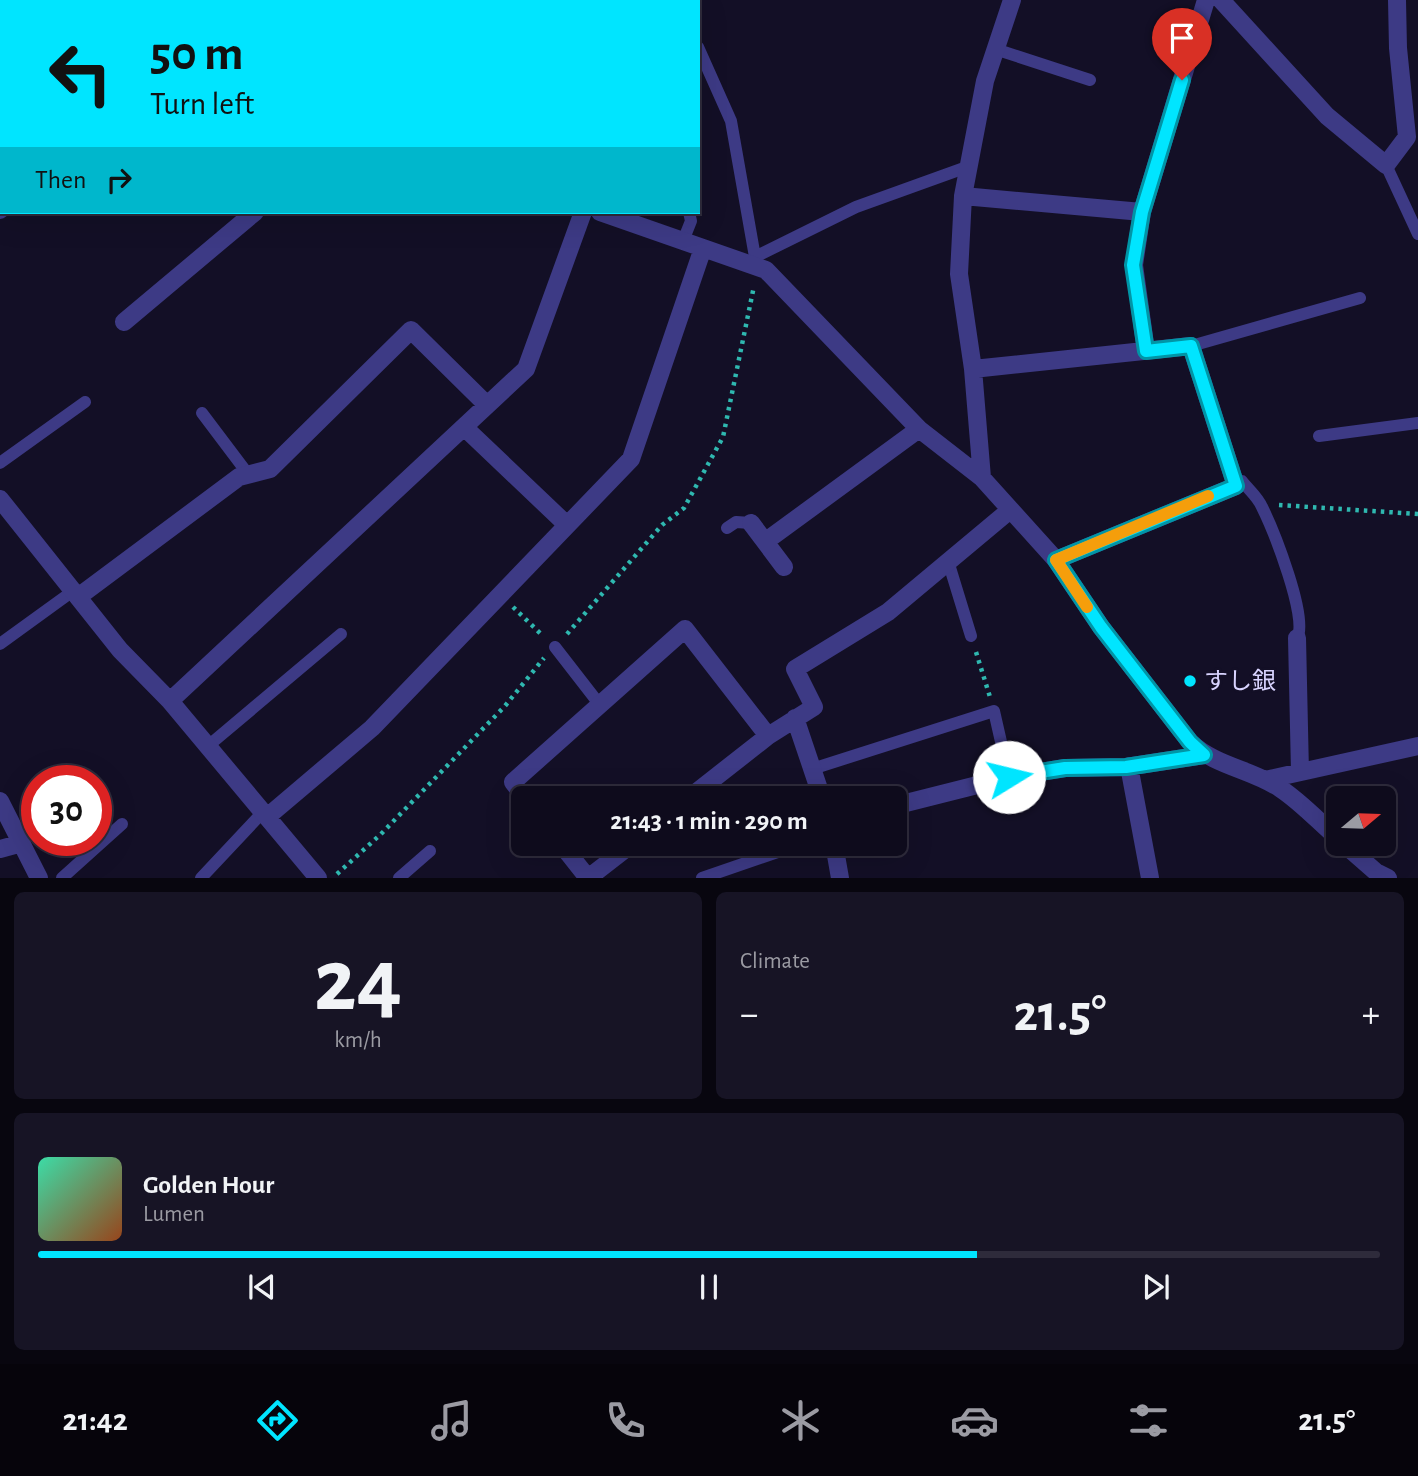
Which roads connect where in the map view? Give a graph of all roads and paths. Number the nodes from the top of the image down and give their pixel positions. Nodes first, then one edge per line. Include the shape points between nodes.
1 (1012, 0) edge
2 (1206, 0) edge
3 (1220, 0) edge
4 (1397, 0) edge
5 (995, 49) junction
6 (700, 51) edge
7 (1090, 79) dead end
8 (1386, 165) junction
9 (967, 167) junction
10 (963, 196) junction
11 (1142, 212) junction
12 (253, 214) edge
13 (582, 214) edge
14 (606, 214) edge
15 (689, 214) edge
16 (1418, 234) edge
17 (683, 241) junction
18 (702, 248) junction
19 (756, 263) junction
20 (1360, 298) dead end
21 (124, 322) dead end
22 (1191, 346) junction
23 (1146, 351) junction
24 (974, 369) junction
25 (85, 402) dead end
26 (487, 405) junction
27 (202, 414) dead end
28 (1418, 423) edge
29 (464, 427) junction
30 (919, 429) junction
31 (1319, 436) dead end
32 (0, 463) edge
33 (248, 474) junction
34 (982, 478) junction
35 (1234, 481) junction
36 (0, 499) edge
37 (1261, 504) junction
38 (1010, 510) junction
39 (1418, 514) edge
40 (751, 523) joint
41 (567, 525) junction
42 (727, 528) dead end
43 (766, 541) junction
44 (1056, 560) junction
45 (948, 561) junction
46 (784, 567) dead end
47 (76, 594) junction
48 (500, 595) junction
49 (341, 634) dead end
50 (971, 636) joint
51 (1297, 638) joint
52 (0, 644) edge
53 (555, 647) junction
54 (170, 701) junction
55 (600, 705) junction
56 (994, 711) junction
57 (796, 719) junction
58 (768, 736) junction
59 (208, 746) junction
60 (1418, 746) edge
61 (1204, 755) junction
62 (1129, 766) junction
63 (812, 769) junction
64 (1300, 772) junction
65 (1009, 777) junction
66 (1265, 779) junction
67 (516, 786) edge
68 (704, 786) edge
69 (818, 786) edge
70 (0, 801) edge
71 (907, 803) edge
72 (265, 815) junction
73 (122, 824) dead end
74 (1326, 828) edge
75 (21, 841) edge
76 (21, 843) edge
77 (0, 849) edge
78 (430, 851) dead end
79 (28, 856) edge
80 (571, 856) edge
81 (616, 856) edge
82 (765, 856) edge
83 (836, 856) edge
84 (1358, 856) edge
85 (39, 877) edge
86 (62, 877) edge
87 (201, 877) edge
88 (318, 877) edge
89 (333, 877) edge
90 (399, 877) edge
91 (588, 877) edge
92 (702, 877) edge
93 (840, 877) edge
94 (1150, 877) edge
95 (1388, 877) edge

1 - 5 street
2 - 11 street
3 - 8 street via 1327,116
4 - 8 street via 1407,137
5 - 7 lane
5 - 9 street
6 - 19 lane via 731,121
8 - 16 lane
9 - 10 street
9 - 19 lane via 856,207
10 - 11 street
10 - 24 street via 959,274
11 - 23 street via 1133,265
12 - 21 street
13 - 26 street via 526,369
14 - 17 street
15 - 17 lane
17 - 18 street
18 - 19 street
18 - 41 street via 631,459
19 - 30 street
19 - 53 path via 723,437 684,508 662,525
20 - 22 lane
22 - 23 street
22 - 35 street
23 - 24 street
24 - 34 street
25 - 32 lane
26 - 29 street
26 - 33 street via 411,330 270,469
27 - 33 lane
28 - 31 lane
29 - 41 street
29 - 54 street
30 - 34 street
30 - 43 street
33 - 47 street
34 - 38 street
35 - 37 lane via 1241,481
35 - 44 street via 1236,486
36 - 47 street
37 - 39 path
37 - 51 lane via 1300,610
38 - 44 street
38 - 45 street
40 - 42 lane via 736,522
40 - 43 street
41 - 48 street
43 - 46 street
44 - 61 street via 1101,627
45 - 50 lane
45 - 57 street via 888,612 796,669 814,707
47 - 52 lane
47 - 54 street via 120,650
48 - 53 path
48 - 72 street via 372,728
49 - 59 lane
50 - 56 path
51 - 64 street
53 - 55 lane
53 - 89 path via 505,706
54 - 59 street
55 - 58 street via 685,629
55 - 67 street via 513,782
56 - 63 lane
56 - 65 lane
57 - 58 street
57 - 63 street
58 - 68 street
59 - 72 street
60 - 64 street
61 - 62 street
61 - 66 street
62 - 65 street via 1065,768
62 - 94 street
63 - 69 street
64 - 66 street
65 - 71 street
66 - 74 street
70 - 75 street
72 - 87 lane
72 - 88 street
73 - 86 lane
76 - 77 street
78 - 90 lane
79 - 85 street
80 - 91 street
81 - 91 street
82 - 92 lane
83 - 93 street
84 - 95 street

